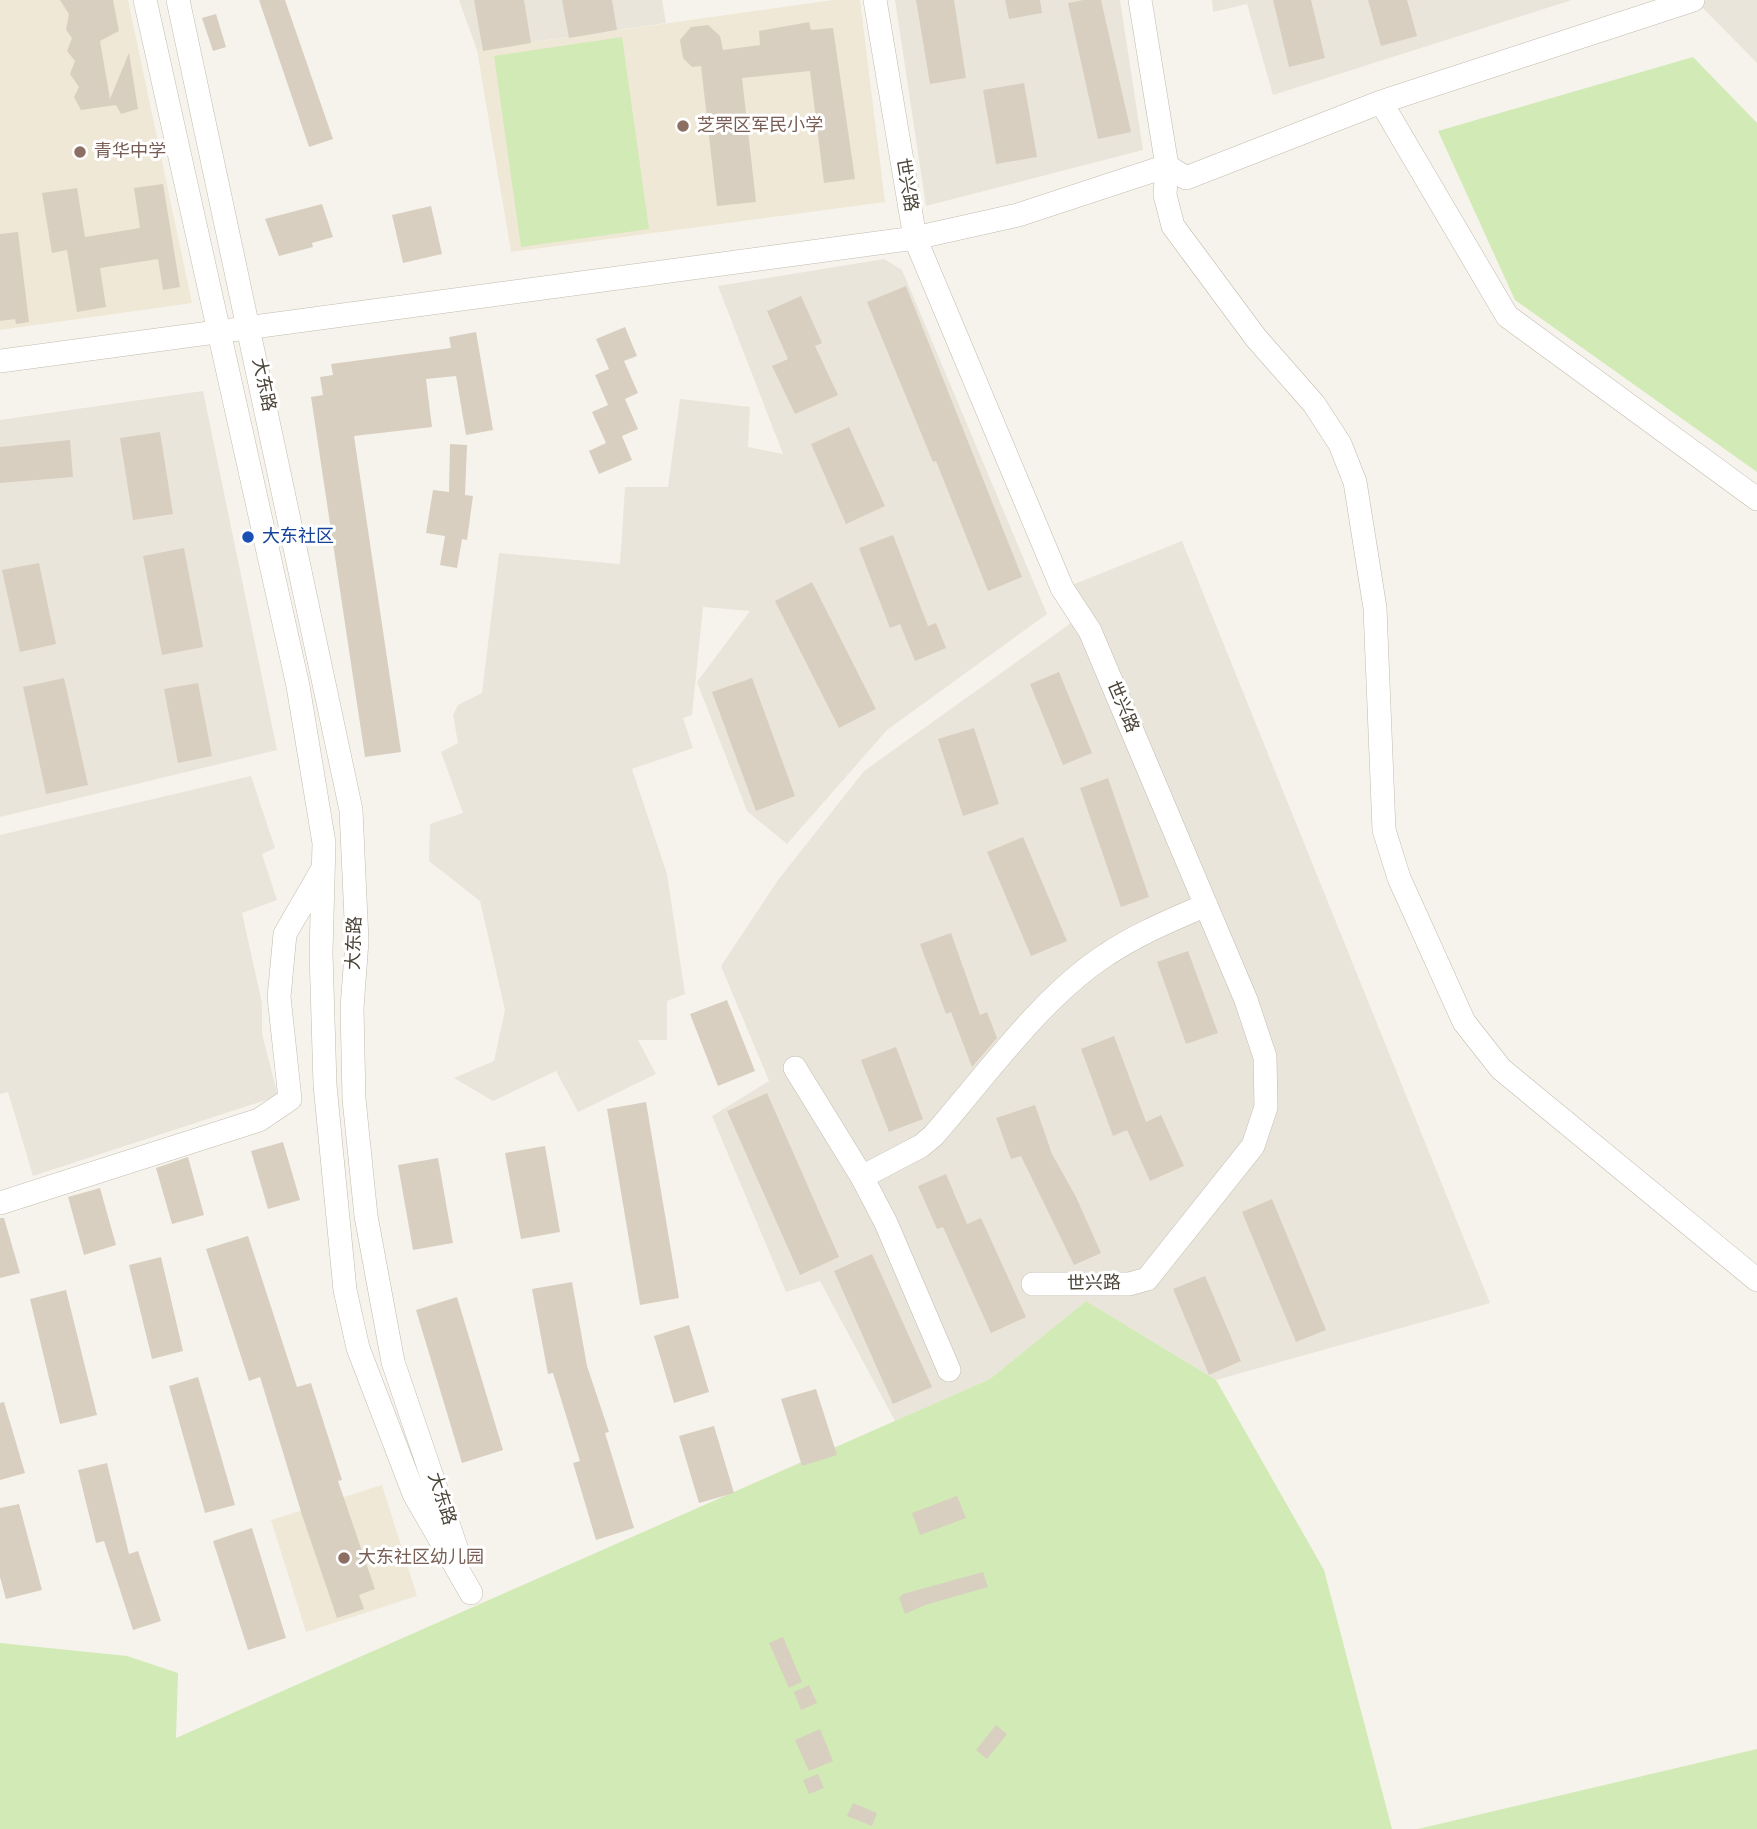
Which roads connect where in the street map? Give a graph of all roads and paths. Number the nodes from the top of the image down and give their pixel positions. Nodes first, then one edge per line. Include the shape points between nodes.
1 (145, 0) edge
2 (178, 0) edge
3 (875, 0) edge
4 (1140, 0) edge
5 (1693, 0) edge
6 (1656, 5) edge
7 (1381, 102) junction
8 (1167, 166) junction
9 (915, 238) junction
10 (218, 331) junction
11 (0, 361) edge
12 (1757, 499) edge
13 (354, 829) junction
14 (324, 867) junction
15 (1206, 905) junction
16 (795, 1068) dead end
17 (862, 1177) junction
18 (0, 1203) edge
19 (1757, 1280) edge
20 (1033, 1284) dead end
21 (949, 1370) dead end

1 - 10 street, 大东路
2 - 13 street, 大东路 via 324,670
3 - 9 street, 世兴路
4 - 8 street
5 - 6 street
6 - 7 street
7 - 8 street via 1186,178
7 - 12 street via 1507,316
8 - 9 street via 1018,215
8 - 19 street via 1166,195 1173,226 1256,338 1314,404 1340,444 1355,482 1375,608 1384,831 1399,878 1464,1021 1501,1069
9 - 10 street
9 - 15 street, 世兴路 via 1062,589 1090,631
10 - 11 street
10 - 14 street, 大东路 via 299,686
13 - 14 street
13 - 14 street, 大东路 via 354,1099 366,1216 393,1362 471,1593 414,1494 358,1348 345,1290 325,1085
14 - 18 street via 285,934 279,997 290,1099 259,1120
15 - 17 street via 1103,956 1054,998 933,1136
15 - 20 street, 世兴路 via 1265,1057 1266,1107 1254,1146 1147,1279 1129,1284
16 - 17 street
17 - 21 street

